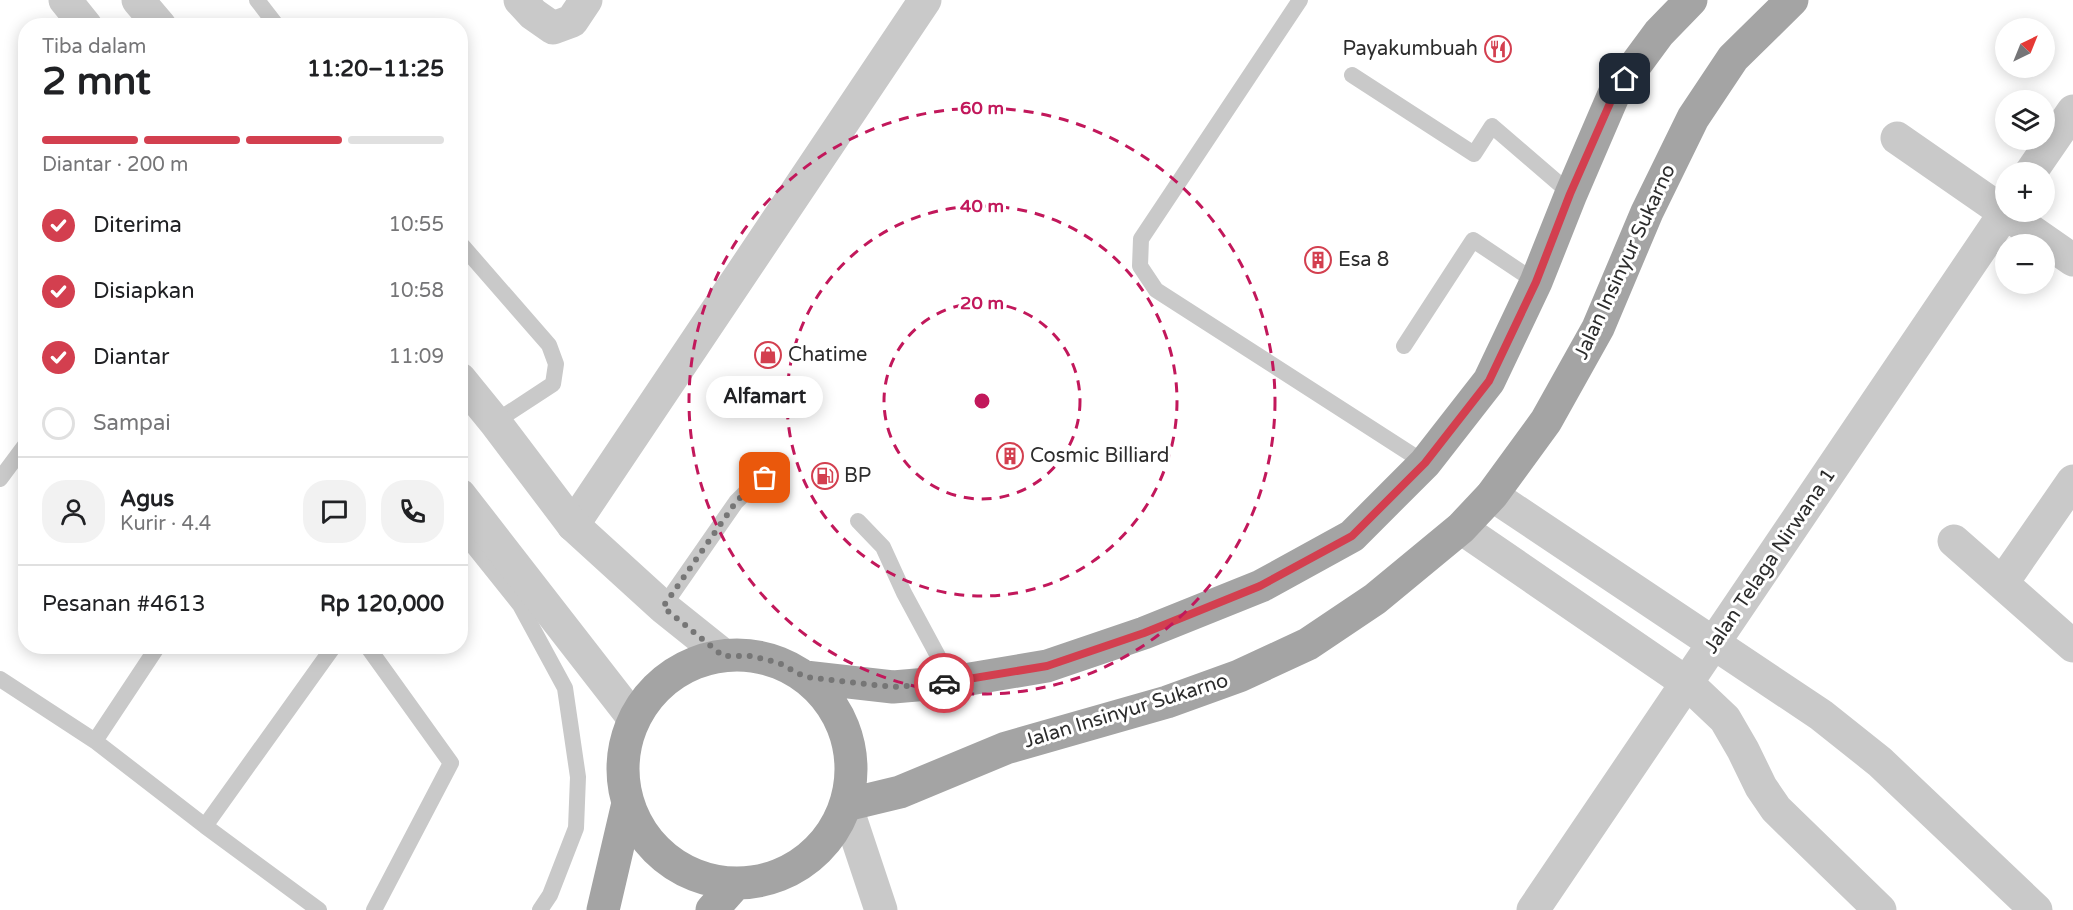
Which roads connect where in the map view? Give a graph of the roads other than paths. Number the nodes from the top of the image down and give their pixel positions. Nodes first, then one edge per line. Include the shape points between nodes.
1 (65, 0) edge
2 (138, 0) edge
3 (257, 0) edge
4 (520, 0) edge
5 (586, 0) edge
6 (925, 0) edge
7 (1300, 0) edge
8 (1691, 0) edge
9 (1792, 0) edge
10 (80, 18) edge
11 (153, 18) edge
12 (271, 18) edge
13 (1353, 75) dead end
14 (2073, 111) edge
15 (1897, 138) dead end
16 (2038, 162) edge
17 (1570, 194) junction
18 (1995, 204) edge
19 (1998, 222) edge
20 (2020, 222) edge
21 (468, 252) edge
22 (2073, 260) edge
23 (1536, 282) junction
24 (1404, 346) dead end
25 (468, 389) edge
26 (495, 422) junction
27 (18, 455) edge
28 (1425, 463) junction
29 (0, 479) edge
30 (779, 479) dead end
31 (2073, 481) edge
32 (1492, 495) junction
33 (468, 505) edge
34 (858, 521) dead end
35 (573, 525) junction
36 (1461, 528) junction
37 (468, 540) edge
38 (1954, 541) dead end
39 (2003, 582) junction
40 (663, 607) junction
41 (1714, 645) junction
42 (2073, 646) edge
43 (153, 654) edge
44 (328, 654) edge
45 (373, 654) edge
46 (723, 656) junction
47 (805, 677) junction
48 (0, 679) edge
49 (952, 682) junction
50 (1688, 683) junction
51 (634, 719) junction
52 (95, 741) junction
53 (628, 803) junction
54 (846, 805) junction
55 (205, 826) junction
56 (736, 883) junction
57 (1545, 905) edge
58 (319, 910) edge
59 (374, 910) edge
60 (540, 910) edge
61 (603, 910) edge
62 (712, 910) edge
63 (881, 910) edge
64 (1880, 910) edge
65 (2036, 910) edge

1 - 10 street
2 - 11 street
3 - 12 lane
4 - 5 street via 553,28 572,21
6 - 35 street
7 - 28 lane via 1141,239 1140,266 1156,290
8 - 17 main road via 1659,33 1614,94
9 - 32 main road, Jalan Insinyur Sukarno via 1733,58 1693,118 1647,212 1598,328 1546,421
13 - 17 lane via 1474,154 1492,126
14 - 16 street
15 - 18 street
17 - 23 main road
19 - 41 street, Jalan Telaga Nirwana 1
20 - 22 street
21 - 26 lane via 549,345 556,364 553,384
23 - 24 lane via 1473,240
23 - 28 main road via 1489,381
25 - 26 street
26 - 35 street
27 - 29 lane
28 - 49 main road via 1352,536 1260,586 1144,633 1047,666
30 - 40 lane via 765,478 736,502
31 - 39 street
32 - 36 main road, Jalan Insinyur Sukarno
32 - 41 street
33 - 51 street
34 - 49 lane via 883,547
35 - 40 street
36 - 50 street
36 - 54 main road, Jalan Insinyur Sukarno via 1375,599 1308,644 1239,676 1167,702 1006,748 900,792
37 - 60 lane via 520,605 565,688 578,777 576,828 550,895
38 - 39 street
39 - 42 street
40 - 46 street
41 - 50 street, Jalan Telaga Nirwana 1
41 - 65 street via 1821,714 1880,762
43 - 52 lane
44 - 55 lane
45 - 59 lane via 451,763
46 - 47 main road via 752,656 779,663
46 - 51 main road via 695,662 670,676 649,695
47 - 49 main road via 893,687
47 - 54 main road via 841,721 850,748 851,777
48 - 52 lane
50 - 57 street, Jalan Telaga Nirwana 1
50 - 64 street via 1725,719 1776,809
51 - 53 main road via 623,765
52 - 55 lane
53 - 56 main road via 640,829 666,857 708,880
53 - 61 main road
54 - 56 main road via 833,831 815,853 792,870 765,880
54 - 63 street
55 - 58 lane
56 - 62 main road

